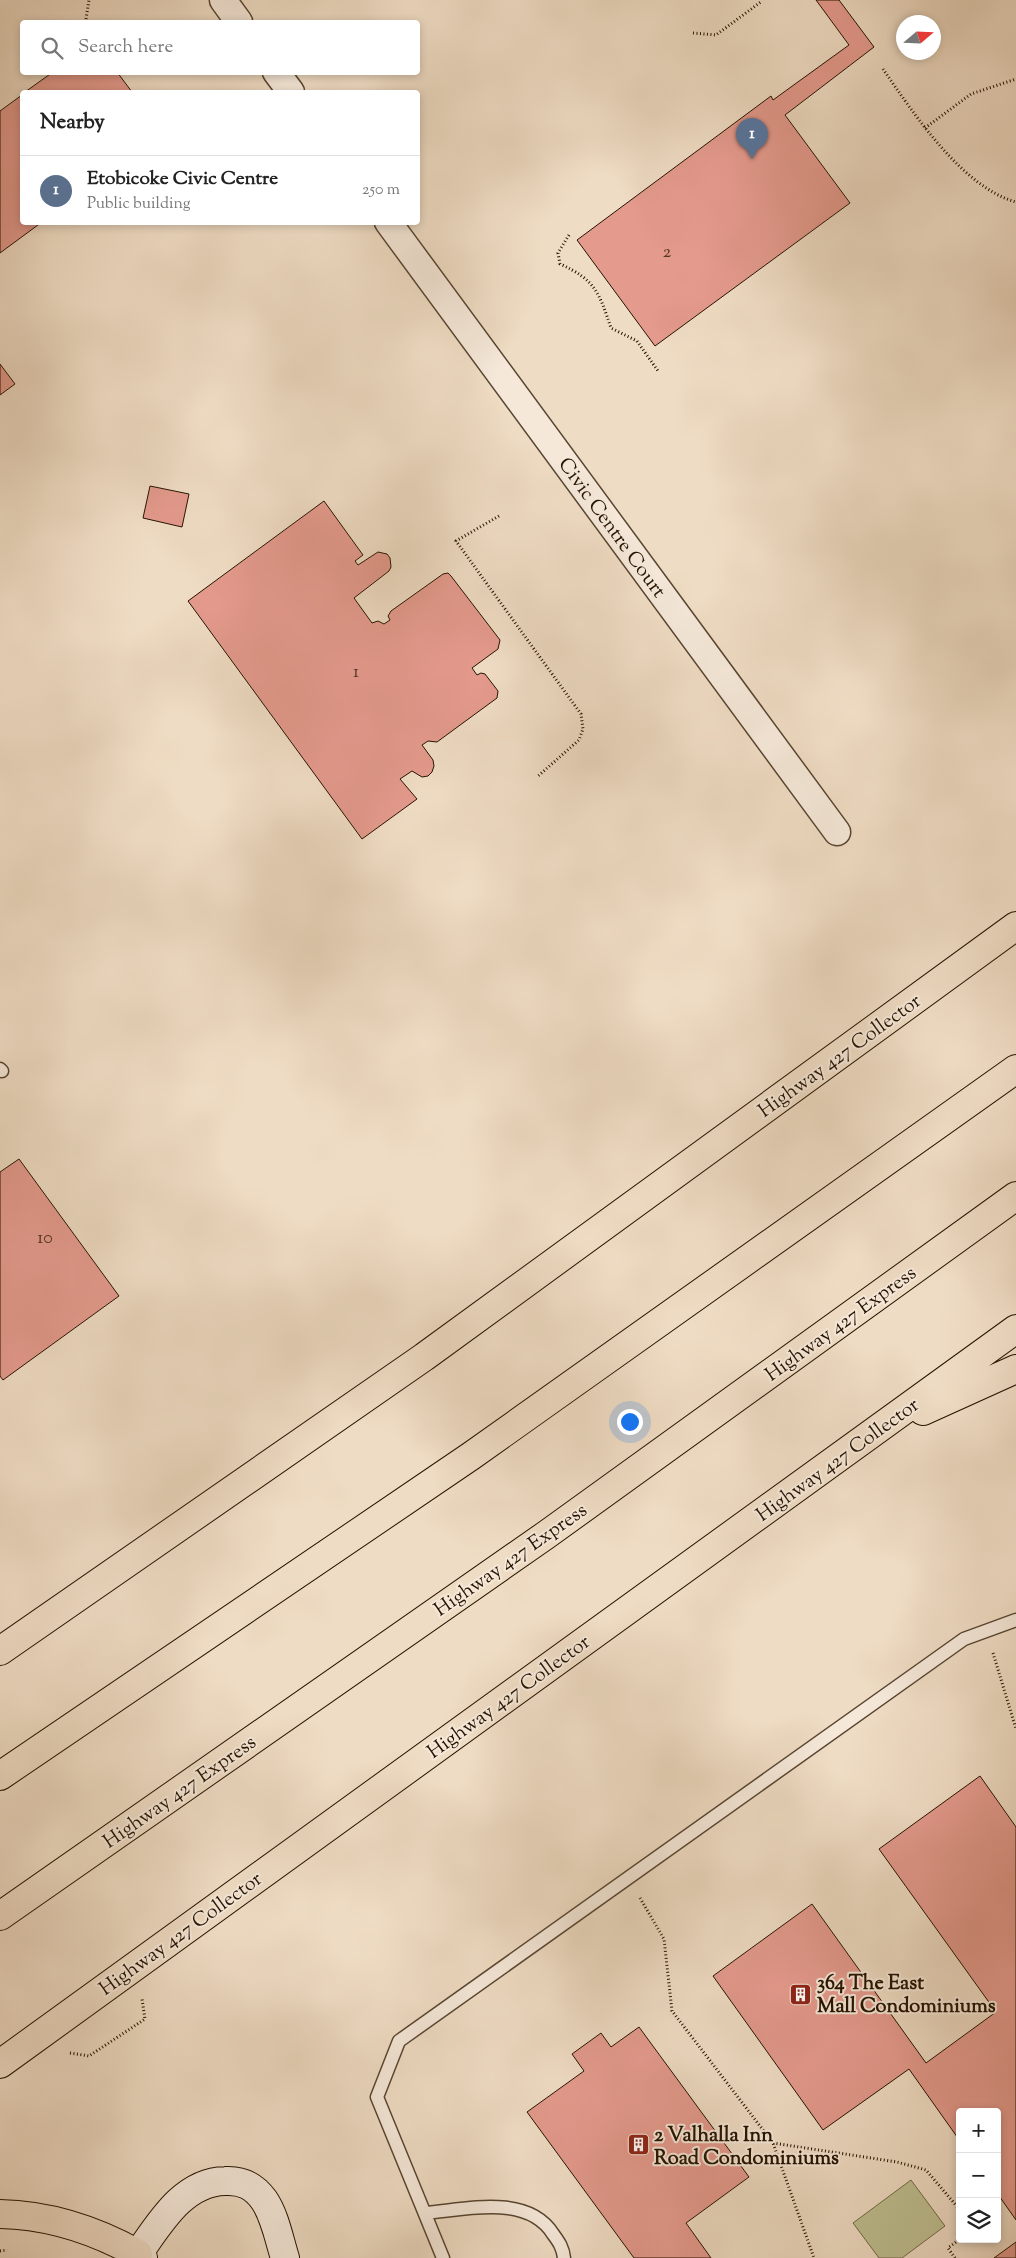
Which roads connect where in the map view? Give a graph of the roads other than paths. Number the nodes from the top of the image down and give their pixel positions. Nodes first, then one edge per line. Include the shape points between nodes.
1 (223, 0) edge
2 (238, 20) edge
3 (278, 75) edge
4 (290, 90) edge
5 (390, 225) edge
6 (837, 832) dead end
7 (1016, 926) edge
8 (1016, 1069) edge
9 (1016, 1196) edge
10 (1016, 1329) edge
11 (1016, 1369) edge
12 (872, 1435) junction
13 (1016, 1620) edge
14 (0, 1651) edge
15 (0, 1776) edge
16 (0, 1916) edge
17 (0, 2064) edge
18 (425, 2213) junction
19 (0, 2214) edge
20 (140, 2256) edge
21 (285, 2258) edge
22 (443, 2258) edge
23 (564, 2258) edge

1 - 2 street
3 - 4 street
5 - 6 street, Civic Centre Court
7 - 14 highway, Highway 427 Collector via 424,1357
8 - 15 highway via 471,1456
9 - 16 highway, Highway 427 Express via 546,1535
10 - 12 highway, Highway 427 Collector
11 - 12 highway
12 - 17 highway, Highway 427 Collector
13 - 18 lane via 964,1639 399,2041 377,2097
18 - 22 lane
18 - 23 lane via 498,2207 516,2209 542,2220 563,2249
19 - 20 highway via 58,2221 101,2235
20 - 21 street via 162,2221 187,2193 204,2184 234,2180 251,2186 264,2201

